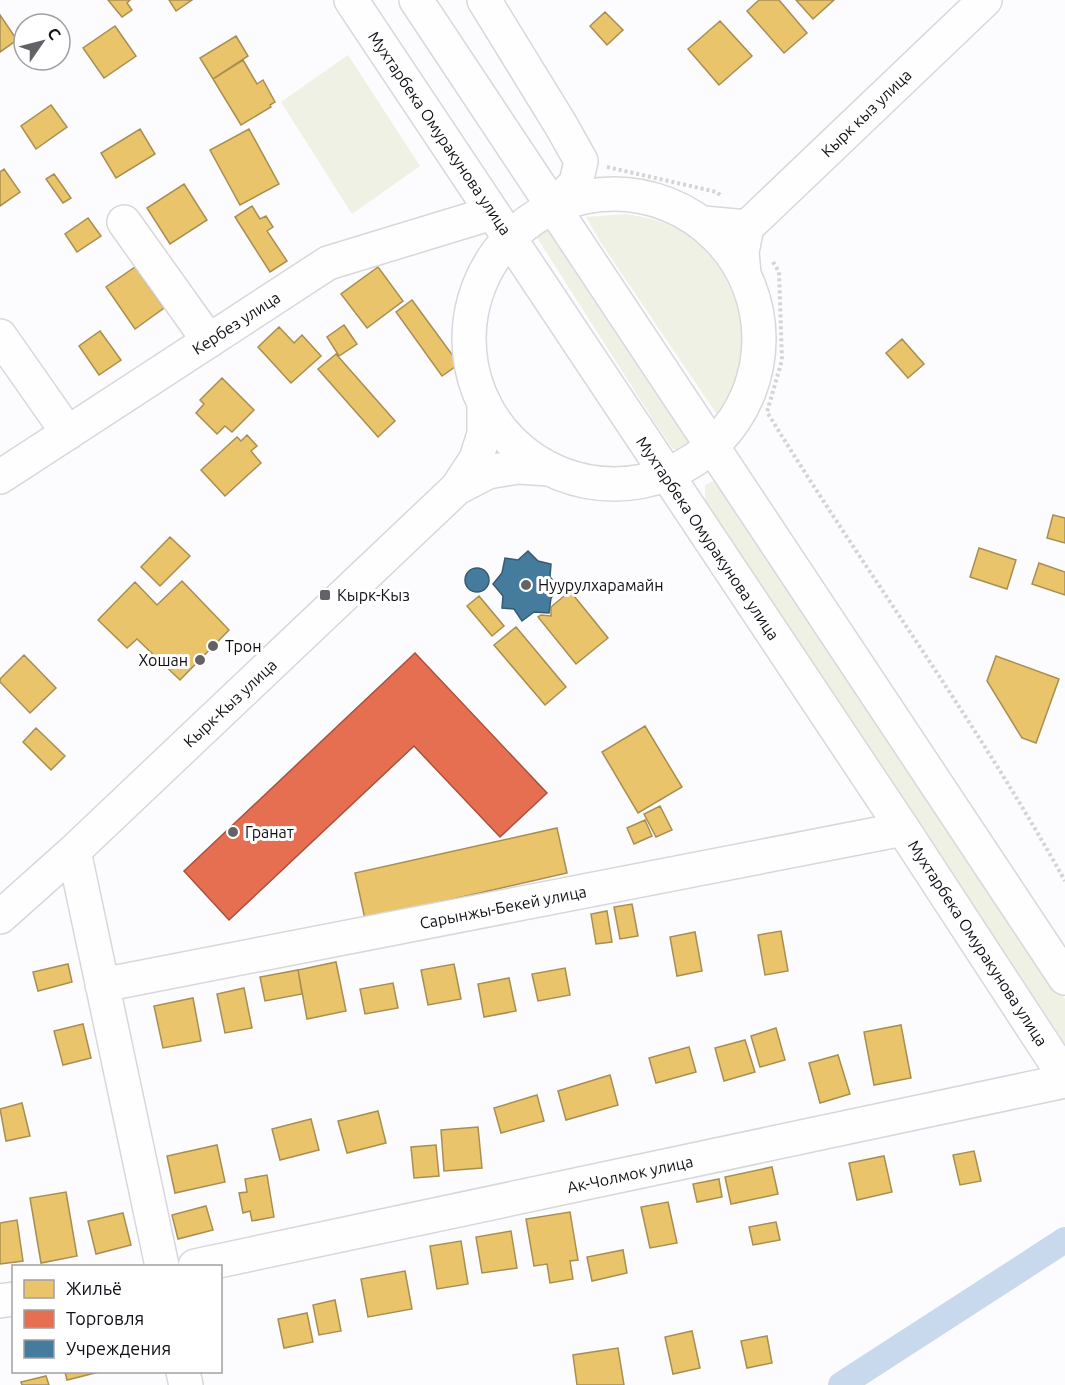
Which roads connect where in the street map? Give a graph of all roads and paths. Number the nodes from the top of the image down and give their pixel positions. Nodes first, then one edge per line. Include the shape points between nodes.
1 (351, 0) edge
2 (416, 0) edge
3 (484, 0) edge
4 (985, 0) edge
5 (581, 161) junction
6 (554, 206) junction
7 (713, 212) junction
8 (124, 222) dead end
9 (501, 225) junction
10 (747, 227) junction
11 (757, 265) junction
12 (0, 336) edge
13 (209, 341) junction
14 (484, 403) junction
15 (68, 433) junction
16 (712, 447) junction
17 (550, 469) junction
18 (666, 476) junction
19 (0, 477) edge
20 (457, 488) junction
21 (903, 829) junction
22 (74, 851) junction
23 (1065, 881) edge
24 (0, 917) edge
25 (1060, 957) edge
26 (102, 985) junction
27 (1065, 1079) edge
28 (162, 1265) edge
29 (200, 1265) edge

1 - 9 street, Мухтарбека Омуракунова улица
2 - 6 street
3 - 5 street
4 - 10 street, Кырк кыз улица
5 - 6 street via 576,183
5 - 7 path via 717,192
6 - 7 street via 604,193 631,194 681,209
6 - 9 street via 530,220
6 - 16 street
7 - 10 street
7 - 11 street via 722,241 739,264
8 - 13 street
9 - 13 street, Кербез улица via 328,262
9 - 14 street via 471,310 471,364
9 - 18 street, Мухтарбека Омуракунова улица
10 - 11 street via 742,252
11 - 16 street via 752,290 759,318 756,375 732,426
11 - 23 path via 779,272 782,360 767,412 1024,807
12 - 15 street
13 - 15 street, Кербез улица
14 - 17 street via 507,437 528,457
14 - 20 street, Кырк-Кыз улица via 484,434 476,459
15 - 19 street, Кербез улица
16 - 18 street
16 - 25 street
17 - 18 street via 581,481 609,485
17 - 20 street, Кырк-Кыз улица via 518,467 488,472
18 - 21 street, Мухтарбека Омуракунова улица
20 - 22 street, Кырк-Кыз улица
21 - 26 street, Сарынжы-Бекей улица
21 - 27 street, Мухтарбека Омуракунова улица
22 - 24 street, Кырк-Кыз улица
22 - 26 street
26 - 28 street
27 - 29 street, Ак-Чолмок улица

